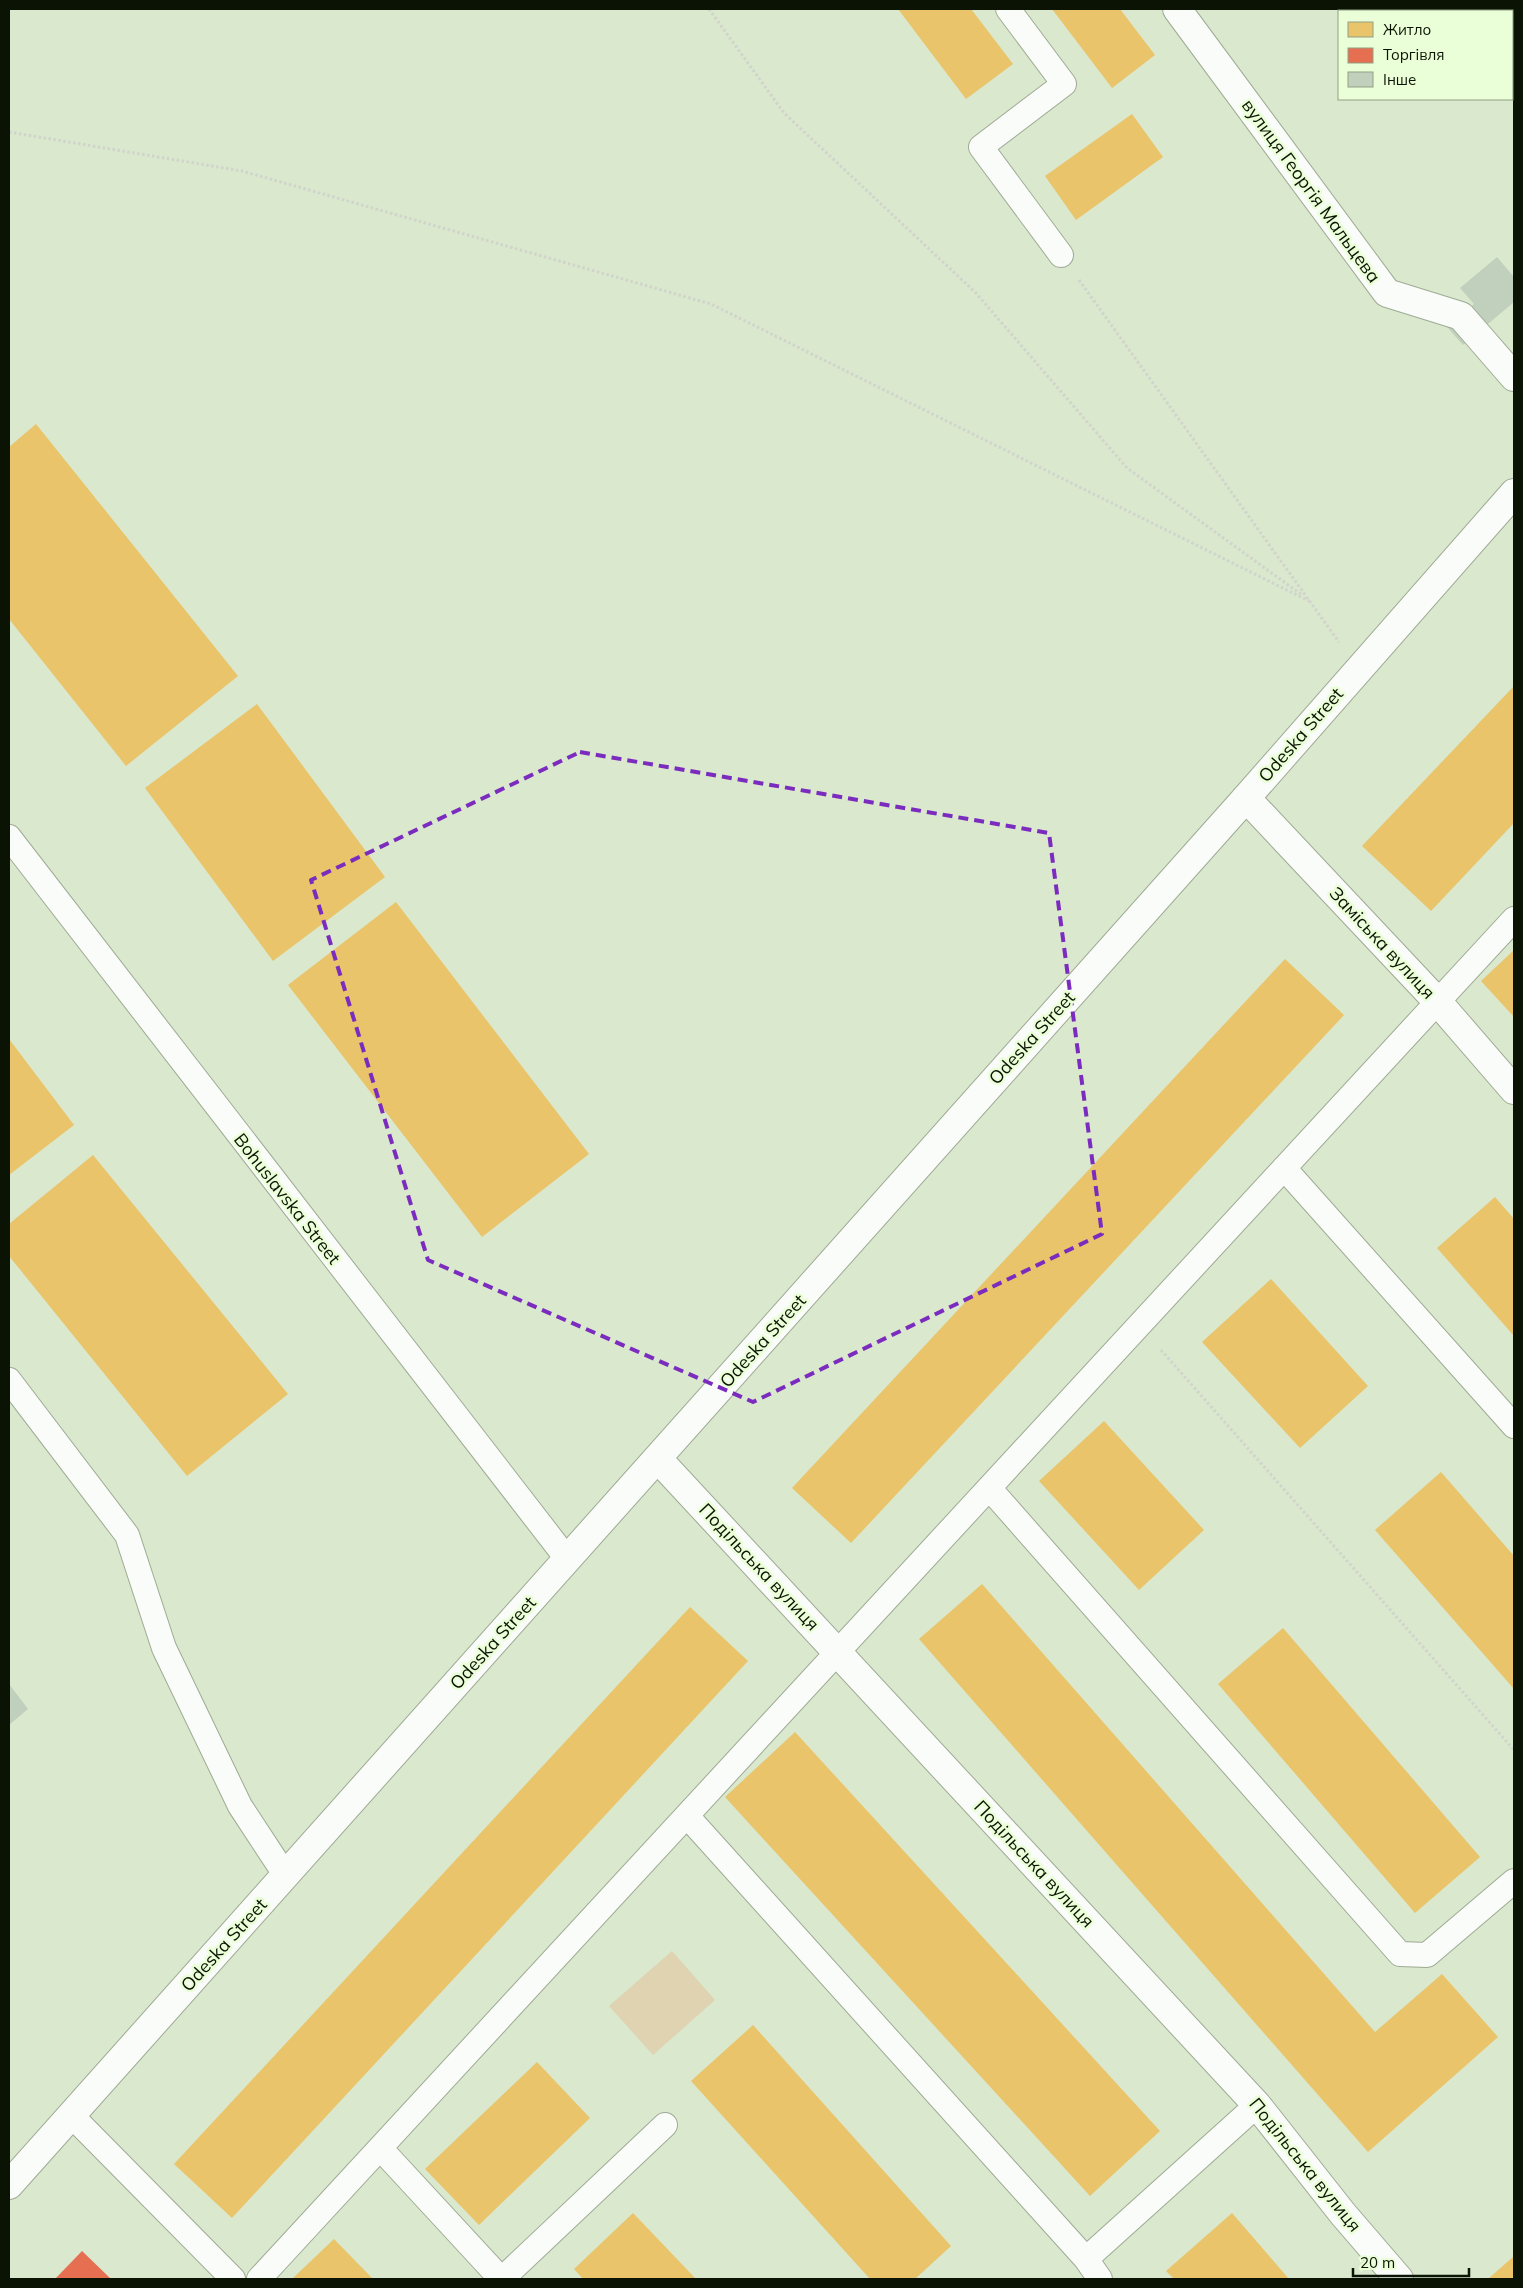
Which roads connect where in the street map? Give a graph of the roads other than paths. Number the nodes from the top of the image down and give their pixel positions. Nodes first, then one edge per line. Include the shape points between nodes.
1 (1008, 9) edge
2 (1178, 9) edge
3 (1061, 255) road end
4 (1514, 377) edge
5 (1514, 493) edge
6 (1246, 798) junction
7 (9, 837) edge
8 (1514, 919) edge
9 (1437, 1001) junction
10 (1514, 1090) edge
11 (1284, 1168) junction
12 (9, 1380) edge
13 (1514, 1426) edge
14 (658, 1459) junction
15 (990, 1490) junction
16 (568, 1560) junction
17 (837, 1652) junction
18 (687, 1816) junction
19 (286, 1876) junction
20 (1514, 1881) edge
21 (1257, 2105) junction
22 (72, 2116) junction
23 (665, 2125) dead end
24 (380, 2148) junction
25 (9, 2186) edge
26 (1086, 2259) junction
27 (232, 2279) edge
28 (259, 2279) edge
29 (501, 2279) edge
30 (1100, 2279) edge
31 (1399, 2279) edge

1 - 3 lane via 1064,84 981,147
2 - 4 street, вулиця Георгія Мальцева via 1386,293 1460,316
5 - 6 street, Odeska Street
6 - 9 street, Заміська вулиця
6 - 14 street, Odeska Street
7 - 16 lane, Bohuslavska Street
8 - 9 lane
9 - 10 street, Заміська вулиця
9 - 11 lane
11 - 13 lane
11 - 15 lane
12 - 19 lane via 126,1534 164,1648 240,1806
14 - 16 street, Odeska Street
14 - 17 street, Подільська вулиця
15 - 17 lane
15 - 20 lane via 1400,1954 1427,1954
16 - 19 street, Odeska Street
17 - 18 lane
17 - 21 street, Подільська вулиця
18 - 24 lane
18 - 26 lane
19 - 22 street, Odeska Street
21 - 26 lane
21 - 31 street, Подільська вулиця
22 - 25 street, Odeska Street
22 - 27 lane
23 - 29 lane
24 - 28 lane
24 - 29 lane
26 - 30 lane

